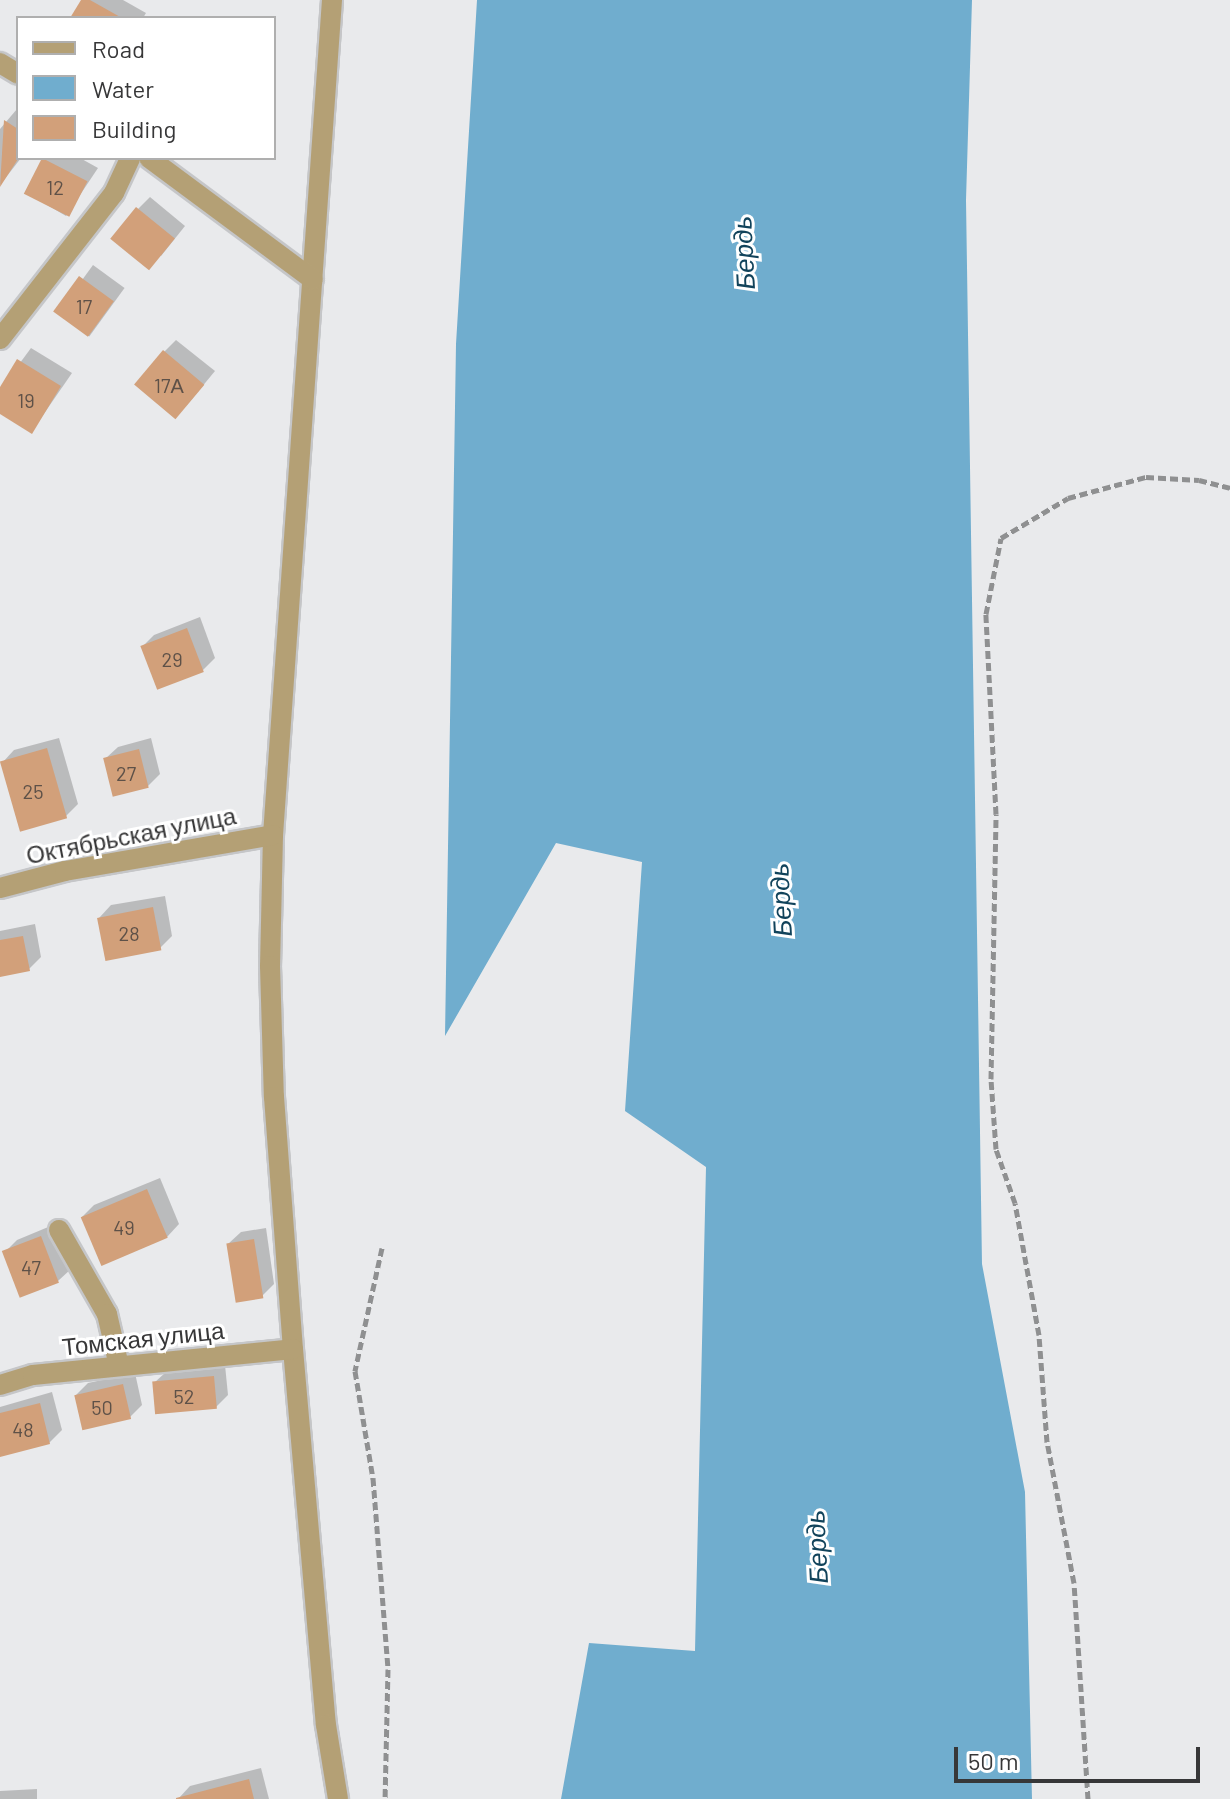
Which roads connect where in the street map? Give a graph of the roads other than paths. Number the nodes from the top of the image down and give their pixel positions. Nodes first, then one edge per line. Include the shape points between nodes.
1 (332, 0) edge
2 (129, 160) edge
3 (152, 160) edge
4 (313, 280) junction
5 (0, 339) edge
6 (273, 835) junction
7 (0, 888) edge
8 (59, 1230) dead end
9 (293, 1349) junction
10 (119, 1366) junction
11 (0, 1385) edge
12 (338, 1799) edge

1 - 4 street
2 - 5 street via 114,193
3 - 4 street
4 - 6 street
6 - 7 street, Октябрьская улица via 65,871
6 - 9 street via 274,1097
8 - 10 street via 107,1314
9 - 10 street, Томская улица
9 - 12 street via 326,1725
10 - 11 street, Томская улица via 33,1375

